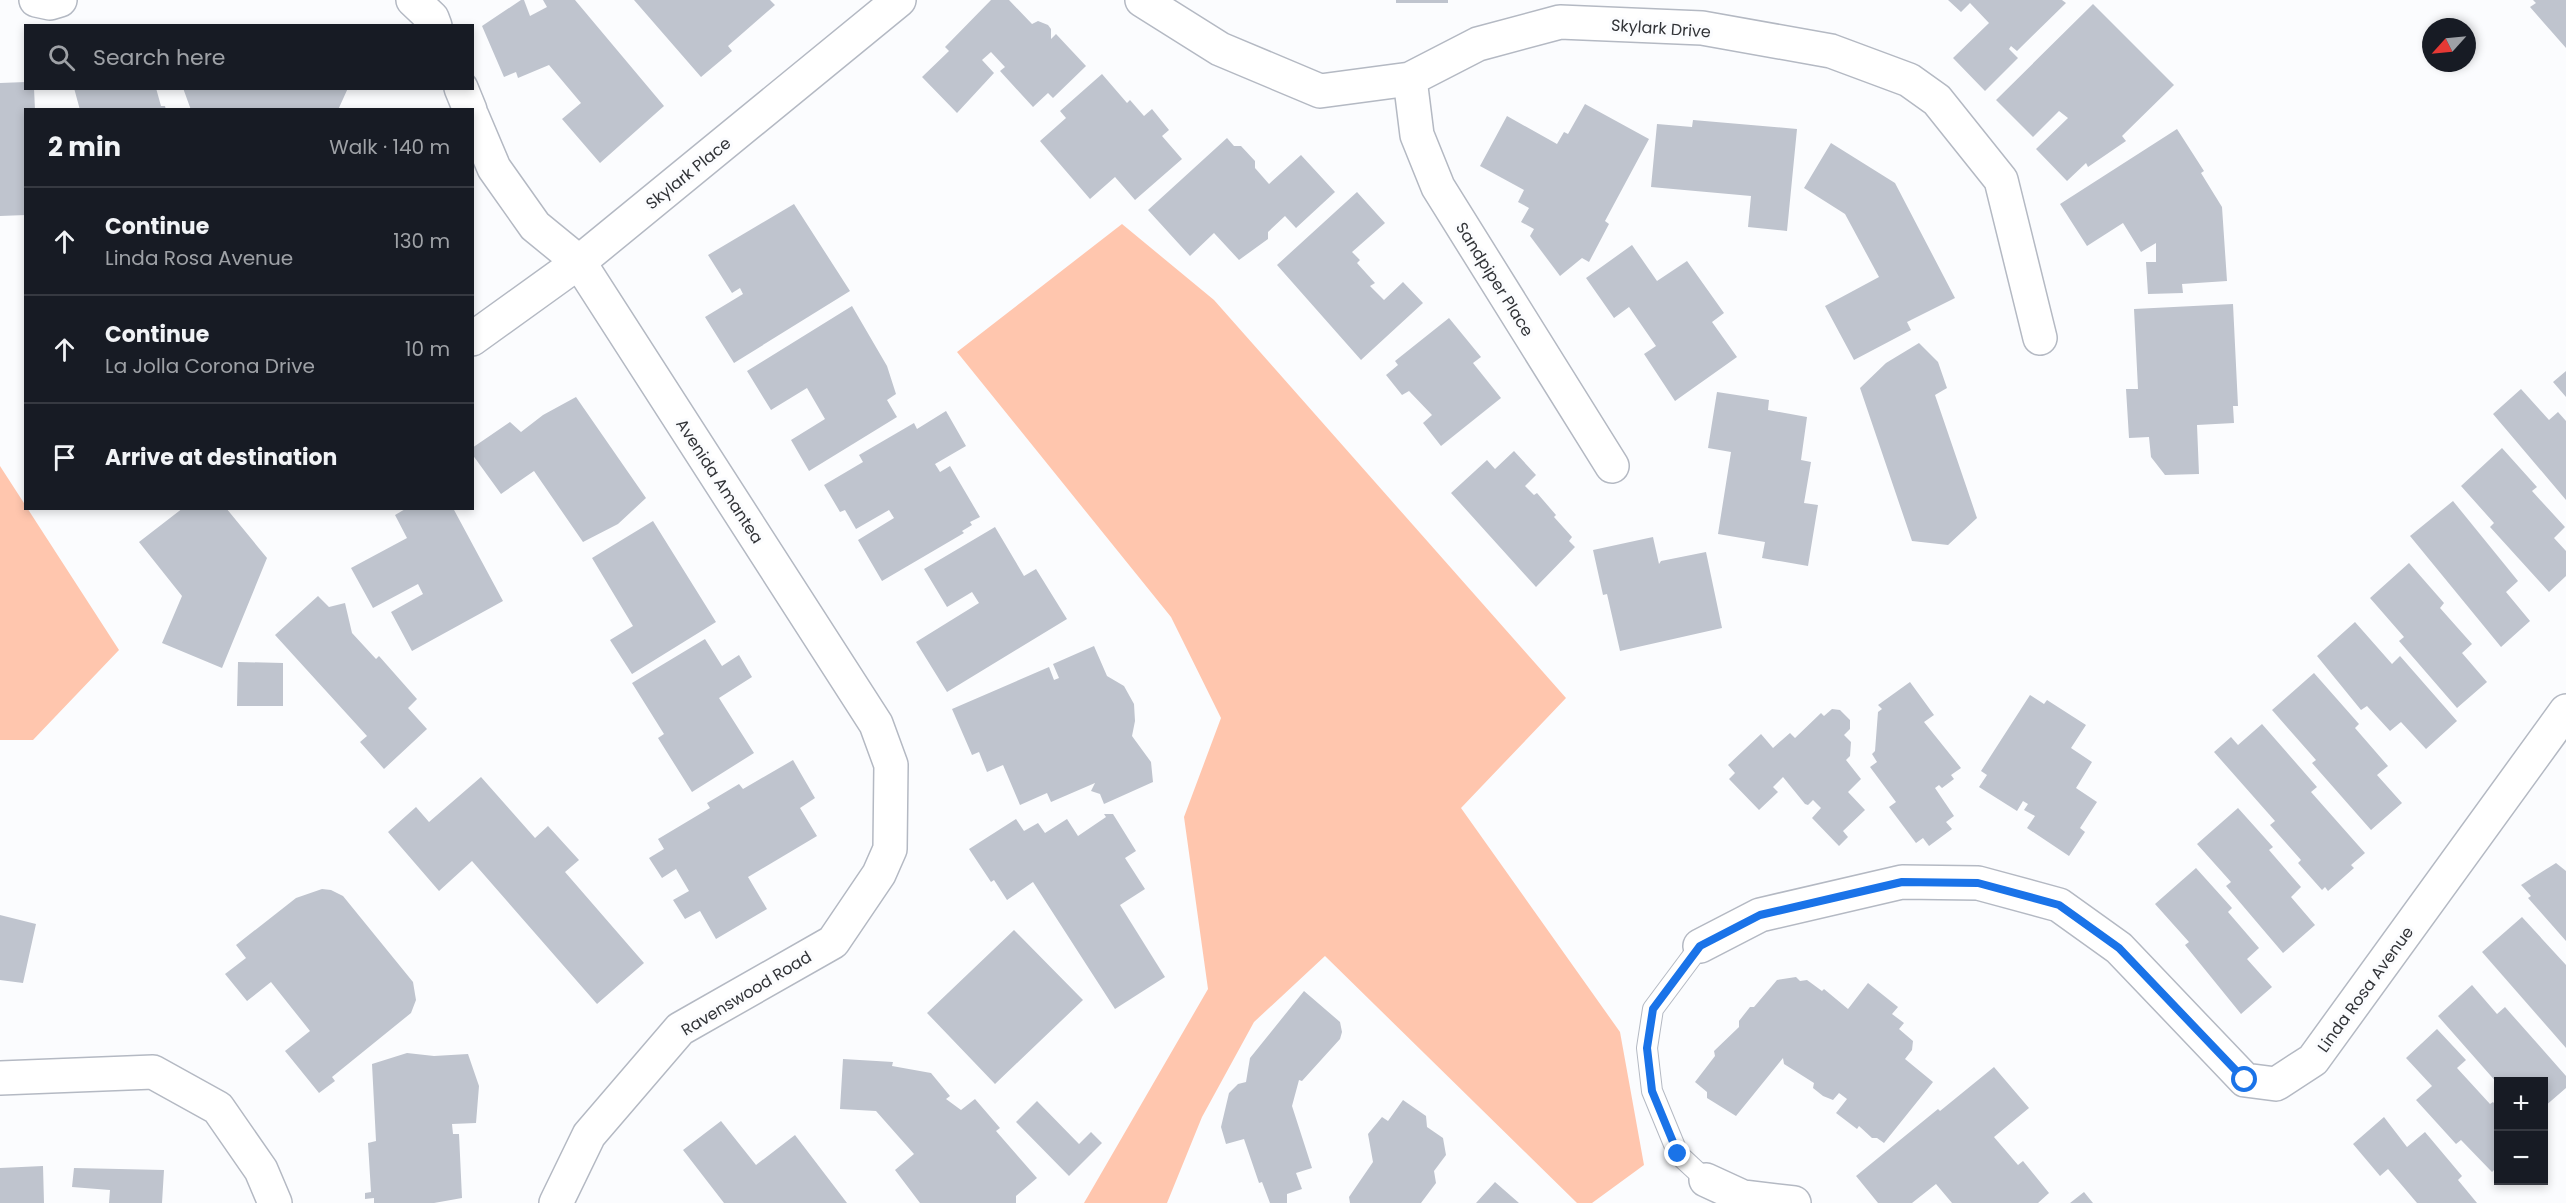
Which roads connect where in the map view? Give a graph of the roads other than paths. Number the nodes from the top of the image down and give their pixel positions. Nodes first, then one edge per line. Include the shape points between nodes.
1 (36, 0) edge
2 (60, 0) edge
3 (413, 0) edge
4 (899, 0) edge
5 (1142, 0) edge
6 (434, 24) edge
7 (1410, 79) junction
8 (462, 90) edge
9 (469, 108) edge
10 (474, 121) edge
11 (579, 262) junction
12 (474, 338) edge
13 (2040, 338) dead end
14 (1612, 466) dead end
15 (2566, 711) edge
16 (879, 874) joint
17 (1700, 946) joint
18 (0, 1078) edge
19 (1706, 1180) joint
20 (275, 1203) edge
21 (556, 1203) edge
22 (1794, 1203) edge

1 - 2 street
3 - 6 street
4 - 11 street, Skylark Place
5 - 7 street, Skylark Drive via 1220,49 1320,91
7 - 13 street, Skylark Drive via 1479,44 1560,22 1702,28 1830,51 1909,80 1937,100 2001,180
7 - 14 street, Sandpiper Place via 1417,135 1438,188
8 - 9 street
10 - 11 street, Avenida Amantea via 494,168 535,226
11 - 12 street, Skylark Place
11 - 16 street, Avenida Amantea via 876,724 891,765 890,849
15 - 17 street, Linda Rosa Avenue via 2313,1060 2276,1084 2245,1080 2119,948 2059,905 1978,883 1902,882 1760,915
16 - 21 street, Ravenswood Road via 833,942 680,1029 589,1135
17 - 19 lane, Linda Rosa Avenue via 1653,1009 1647,1048 1652,1091 1678,1154
18 - 20 street via 153,1072 218,1108 261,1170
19 - 22 street via 1743,1197

